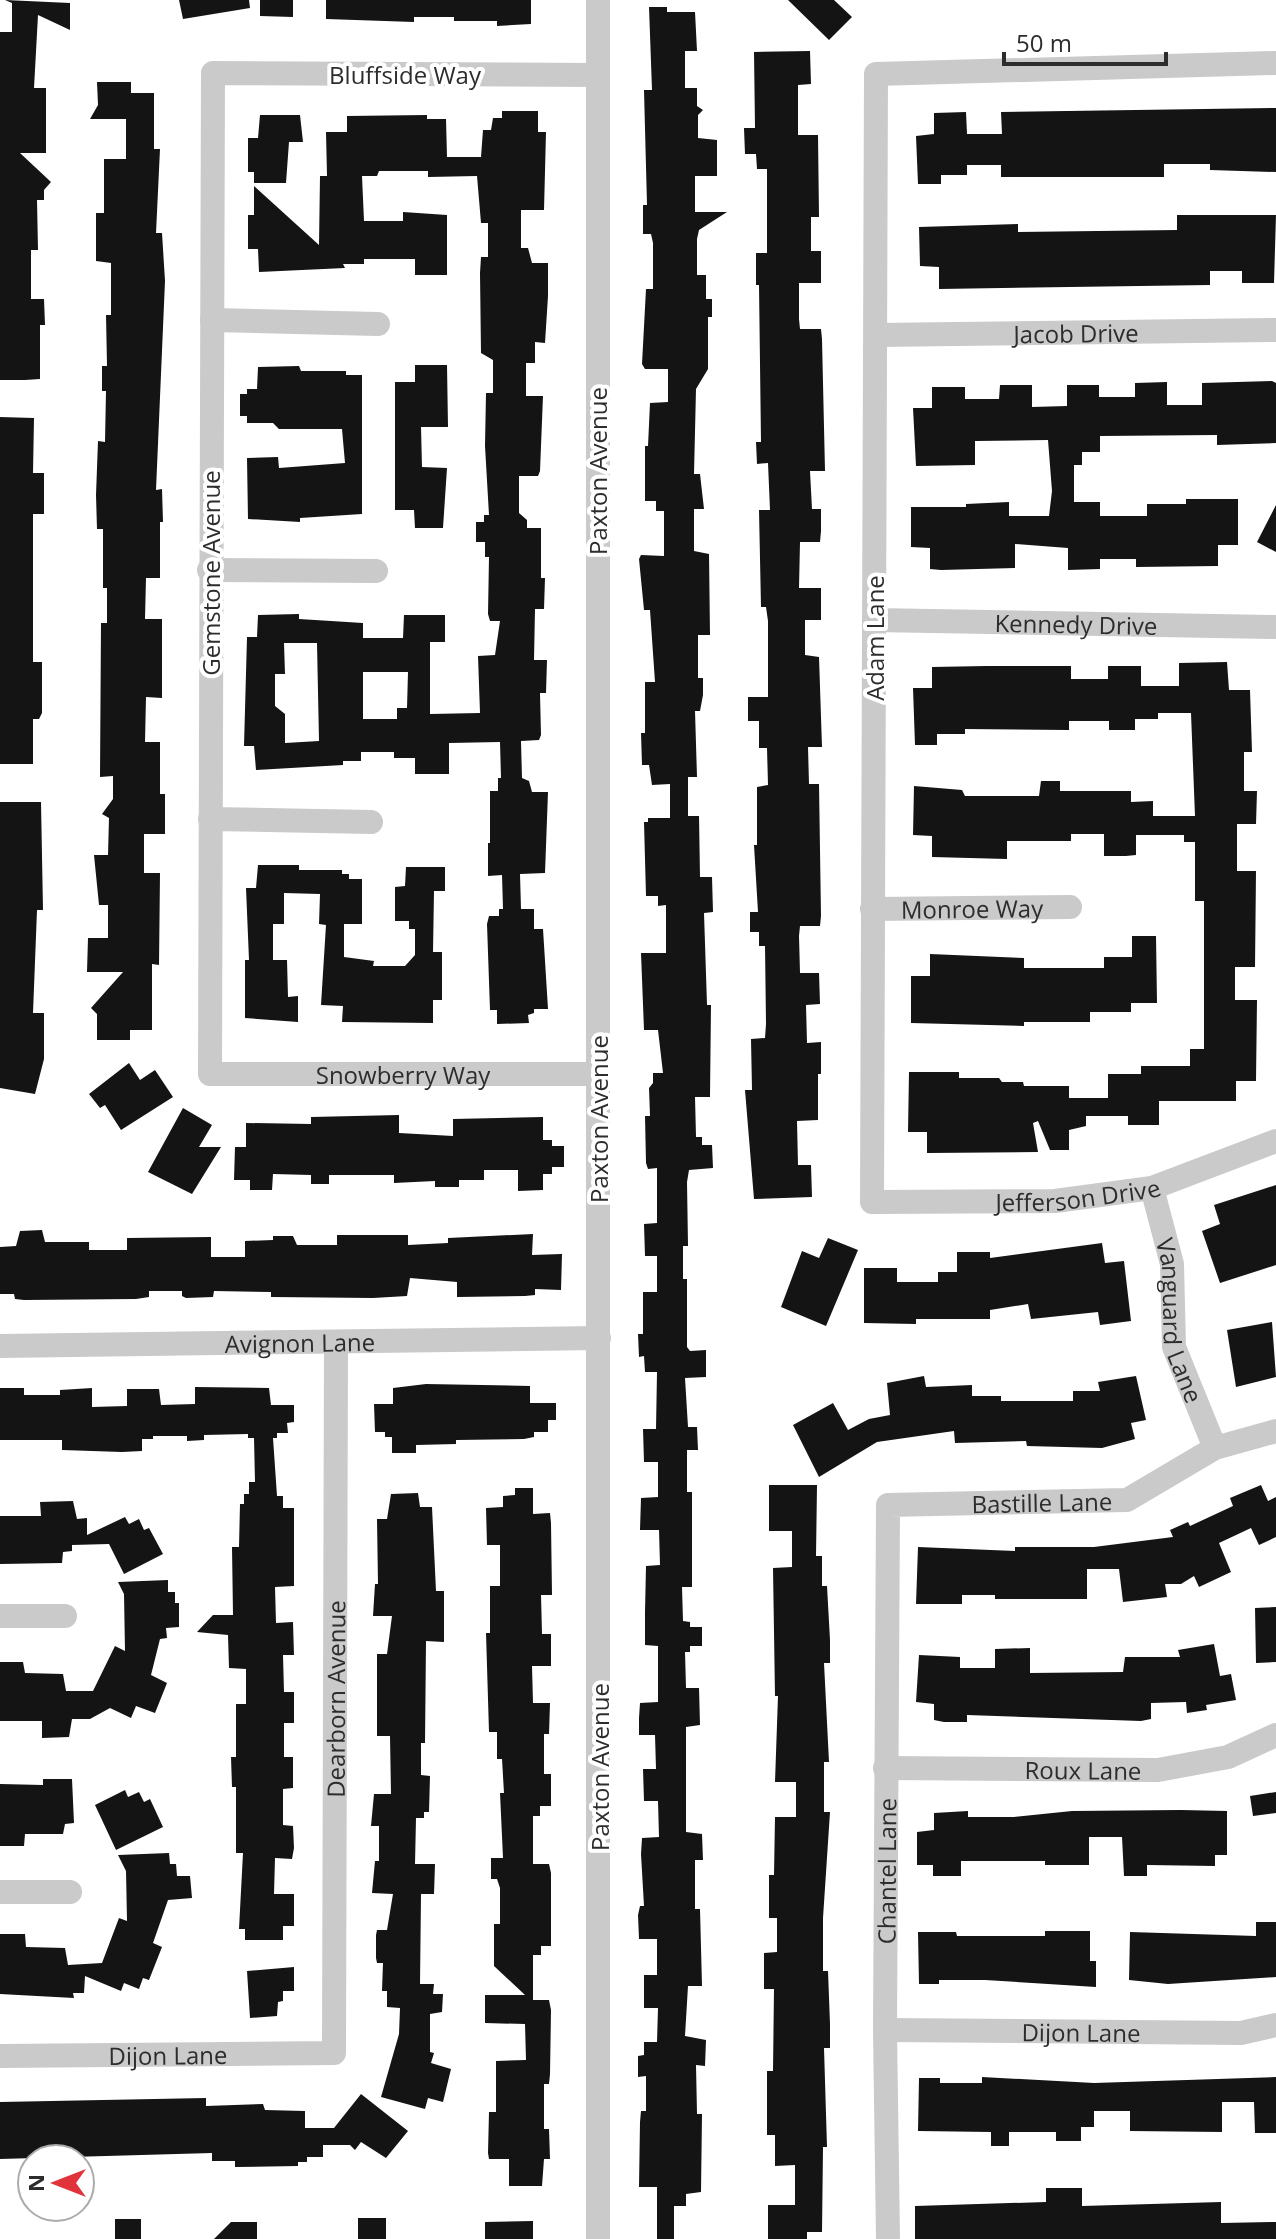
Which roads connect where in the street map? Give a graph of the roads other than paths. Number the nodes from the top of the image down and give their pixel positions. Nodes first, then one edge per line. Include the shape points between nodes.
1 (598, 0) edge
2 (1276, 63) edge
3 (213, 73) joint
4 (597, 75) junction
5 (212, 320) junction
6 (378, 324) dead end
7 (1276, 330) edge
8 (876, 335) junction
9 (209, 570) junction
10 (376, 571) dead end
11 (874, 620) junction
12 (1276, 627) edge
13 (210, 819) junction
14 (371, 822) dead end
15 (1070, 907) dead end
16 (872, 909) junction
17 (210, 1074) joint
18 (597, 1074) junction
19 (1276, 1141) edge
20 (1152, 1188) junction
21 (872, 1202) joint
22 (599, 1338) junction
23 (336, 1343) junction
24 (0, 1346) edge
25 (1276, 1431) edge
26 (1215, 1448) junction
27 (888, 1505) joint
28 (0, 1616) edge
29 (65, 1616) dead end
30 (1276, 1735) edge
31 (885, 1768) junction
32 (0, 1892) edge
33 (70, 1892) dead end
34 (1276, 2025) edge
35 (885, 2030) junction
36 (334, 2053) joint
37 (0, 2056) edge
38 (598, 2239) edge
39 (888, 2239) edge

1 - 4 street, Paxton Avenue
2 - 8 street, Adam Lane via 876,74
3 - 4 street, Bluffside Way
3 - 5 street, Gemstone Avenue
4 - 18 street, Paxton Avenue
5 - 6 street
5 - 9 street, Gemstone Avenue
7 - 8 street, Jacob Drive
8 - 11 street, Adam Lane
9 - 10 street
9 - 13 street, Gemstone Avenue
11 - 12 street, Kennedy Drive
11 - 16 street, Adam Lane
13 - 14 street
13 - 17 street, Gemstone Avenue
15 - 16 street, Monroe Way
16 - 21 street, Adam Lane
17 - 18 street, Snowberry Way
18 - 22 street, Paxton Avenue
19 - 20 street, Jefferson Drive
20 - 21 street, Jefferson Drive via 1055,1201
20 - 26 street, Vanguard Lane via 1172,1264 1174,1347
22 - 23 street, Avignon Lane
22 - 38 street, Paxton Avenue
23 - 24 street, Avignon Lane
23 - 36 street, Dearborn Avenue
25 - 26 street, Bastille Lane
26 - 27 street, Bastille Lane via 1127,1500
27 - 31 street, Chantel Lane
28 - 29 street
30 - 31 street, Roux Lane via 1228,1757 1158,1770
31 - 35 street, Chantel Lane
32 - 33 street
34 - 35 street, Dijon Lane via 1241,2033
35 - 39 street, Chantel Lane
36 - 37 street, Dijon Lane

